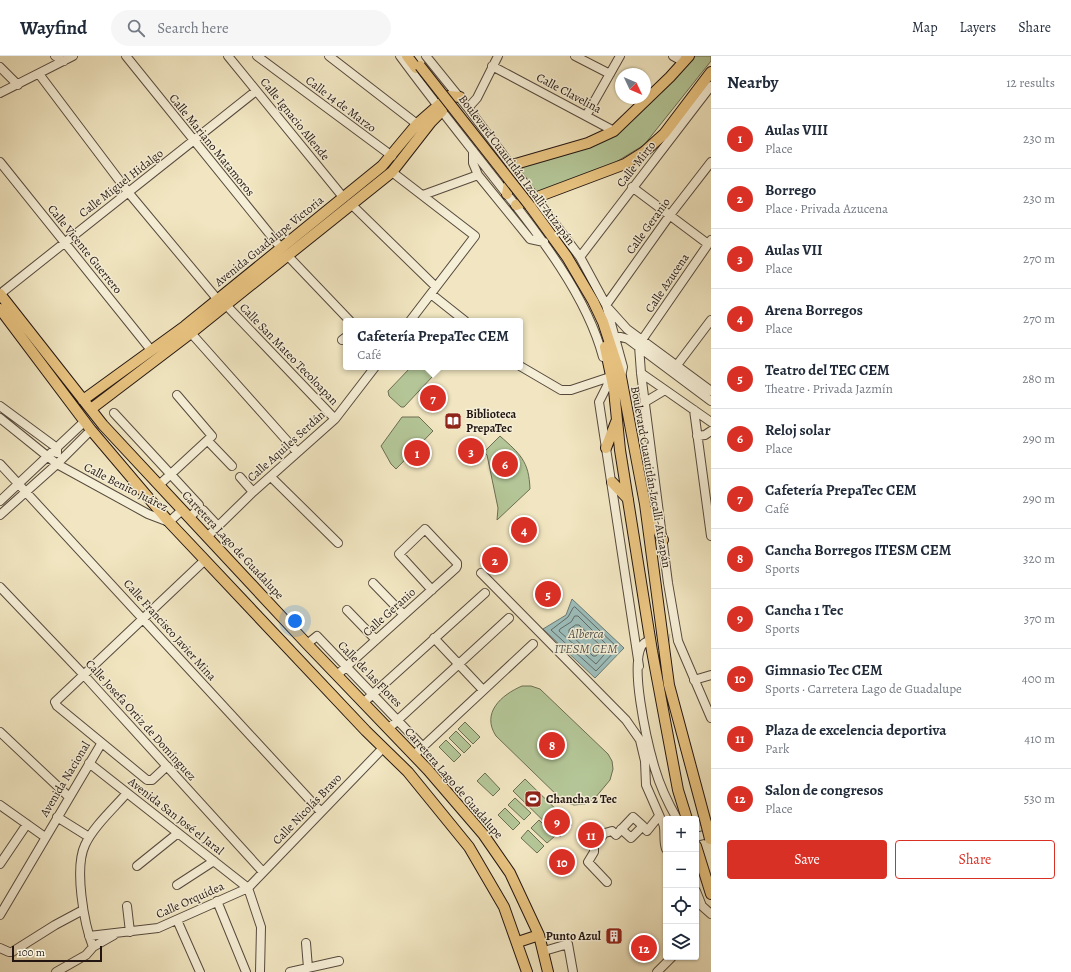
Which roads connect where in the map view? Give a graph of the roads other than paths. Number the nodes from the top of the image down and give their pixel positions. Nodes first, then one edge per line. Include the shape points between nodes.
1 (55, 56) edge
2 (73, 56) edge
3 (126, 56) edge
4 (228, 56) edge
5 (257, 56) edge
6 (329, 56) edge
7 (400, 56) edge
8 (406, 56) edge
9 (412, 56) edge
10 (426, 56) edge
11 (498, 56) edge
12 (575, 56) edge
13 (620, 56) edge
14 (673, 56) edge
15 (687, 59) edge
16 (64, 61) junction
17 (492, 66) junction
18 (0, 67) edge
19 (711, 72) edge
20 (39, 74) junction
21 (610, 74) junction
22 (18, 85) junction
23 (711, 86) edge
24 (256, 91) junction
25 (0, 94) edge
26 (460, 97) junction
27 (440, 108) junction
28 (468, 108) junction
29 (586, 116) junction
30 (417, 124) junction
31 (614, 131) junction
32 (194, 141) junction
33 (473, 151) junction
34 (392, 156) junction
35 (0, 162) edge
36 (711, 162) edge
37 (512, 165) junction
38 (392, 172) junction
39 (478, 175) junction
40 (632, 187) junction
41 (128, 192) junction
42 (507, 194) junction
43 (423, 195) junction
44 (536, 198) junction
45 (347, 201) junction
46 (516, 205) junction
47 (670, 215) junction
48 (544, 242) junction
49 (710, 242) edge
50 (65, 243) junction
51 (284, 252) junction
52 (580, 256) junction
53 (434, 290) junction
54 (0, 294) edge
55 (222, 302) junction
56 (606, 306) junction
57 (0, 309) edge
58 (347, 318) edge
59 (412, 318) edge
60 (462, 318) edge
61 (711, 320) edge
62 (191, 333) junction
63 (25, 334) junction
64 (610, 343) junction
65 (641, 343) junction
66 (151, 350) junction
67 (677, 365) junction
68 (523, 369) edge
69 (373, 370) edge
70 (641, 373) junction
71 (608, 381) junction
72 (665, 390) junction
73 (711, 391) edge
74 (176, 395) dead end
75 (84, 400) junction
76 (614, 401) junction
77 (711, 401) edge
78 (645, 402) junction
79 (0, 406) edge
80 (91, 409) junction
81 (694, 410) junction
82 (114, 414) dead end
83 (0, 418) edge
84 (335, 419) junction
85 (616, 420) junction
86 (711, 422) edge
87 (88, 426) junction
88 (711, 431) edge
89 (698, 436) junction
90 (208, 441) junction
91 (57, 448) junction
92 (606, 448) junction
93 (297, 452) junction
94 (47, 458) junction
95 (0, 464) edge
96 (57, 464) junction
97 (232, 466) dead end
98 (171, 475) junction
99 (271, 476) junction
100 (240, 477) dead end
101 (612, 482) junction
102 (19, 484) junction
103 (159, 485) junction
104 (26, 492) junction
105 (253, 492) junction
106 (628, 499) junction
107 (0, 501) edge
108 (645, 504) junction
109 (182, 510) junction
110 (203, 510) dead end
111 (0, 515) edge
112 (189, 518) junction
113 (169, 522) junction
114 (218, 526) junction
115 (711, 536) edge
116 (207, 537) junction
117 (663, 540) junction
118 (338, 542) dead end
119 (205, 560) junction
120 (481, 573) dead end
121 (373, 583) dead end
122 (0, 587) edge
123 (432, 590) junction
124 (485, 593) dead end
125 (347, 610) dead end
126 (404, 615) junction
127 (143, 618) junction
128 (509, 618) dead end
129 (434, 638) junction
130 (376, 640) junction
131 (646, 642) dead end
132 (307, 644) junction
133 (533, 644) dead end
134 (459, 664) junction
135 (638, 666) junction
136 (347, 667) junction
137 (83, 674) junction
138 (337, 675) junction
139 (711, 675) edge
140 (694, 680) junction
141 (483, 690) junction
142 (372, 694) junction
143 (363, 703) junction
144 (711, 716) edge
145 (379, 719) junction
146 (397, 720) junction
147 (666, 723) junction
148 (679, 723) junction
149 (388, 729) junction
150 (366, 731) junction
151 (0, 732) edge
152 (101, 744) junction
153 (423, 747) junction
154 (383, 748) junction
155 (414, 755) junction
156 (89, 763) junction
157 (167, 766) junction
158 (127, 793) junction
159 (69, 797) junction
160 (0, 805) edge
161 (322, 812) junction
162 (676, 816) edge
163 (686, 816) edge
164 (57, 817) junction
165 (660, 817) junction
166 (663, 823) edge
167 (27, 824) junction
168 (643, 826) junction
169 (621, 829) junction
170 (178, 833) junction
171 (45, 837) junction
172 (90, 837) junction
173 (699, 837) edge
174 (711, 838) edge
175 (698, 852) edge
176 (214, 861) junction
177 (0, 864) edge
178 (137, 866) dead end
179 (263, 872) junction
180 (607, 882) dead end
181 (177, 885) dead end
182 (248, 888) junction
183 (711, 894) edge
184 (699, 898) edge
185 (217, 901) junction
186 (126, 906) dead end
187 (83, 910) junction
188 (0, 914) edge
189 (711, 914) edge
190 (177, 920) junction
191 (130, 932) junction
192 (117, 933) junction
193 (539, 935) junction
194 (89, 936) junction
195 (306, 942) dead end
196 (518, 942) junction
197 (93, 947) junction
198 (0, 948) edge
199 (544, 951) junction
200 (669, 960) edge
201 (339, 961) dead end
202 (308, 968) junction
203 (56, 972) edge
204 (200, 972) edge
205 (246, 972) edge
206 (260, 972) edge
207 (290, 972) edge
208 (528, 972) edge
209 (548, 972) edge
210 (573, 972) edge
211 (657, 972) edge

1 - 16 street
2 - 16 street
3 - 32 street, Calle Mariano Matamoros
4 - 24 street, Calle Ignacio Allende
5 - 34 street, Calle 14 de Marzo
6 - 30 street
7 - 27 street
8 - 64 main road, Boulevard Cuautitlán Izcalli-Atizapán via 521,203 562,260
9 - 64 main road, Boulevard Cuautitlán Izcalli-Atizapán, bridge via 567,257 593,300
10 - 26 street
11 - 17 street
12 - 21 street
13 - 21 street
14 - 15 street
15 - 31 main road
16 - 20 street
17 - 28 street via 477,98
17 - 29 street, Calle Clavelina
18 - 22 street
19 - 44 main road via 664,134 644,152 625,164
20 - 22 street
20 - 41 street, Calle San Mateo Tecoloapan
21 - 29 street
22 - 25 street
23 - 40 street, Calle Mirto
24 - 32 street, Calle Miguel Hidalgo
24 - 45 street, Calle Ignacio Allende
26 - 27 main road, Avenida Guadalupe Victoria via 449,96
26 - 28 street
27 - 30 main road, Avenida Guadalupe Victoria
27 - 33 street
27 - 38 main road, Avenida Guadalupe Victoria
28 - 37 street
29 - 31 street, Calle Clavelina
30 - 34 main road, Avenida Guadalupe Victoria
31 - 37 main road via 588,143
32 - 41 street, Calle Miguel Hidalgo
32 - 51 street, Calle Mariano Matamoros
33 - 39 street via 473,163
33 - 42 street
34 - 45 main road, Avenida Guadalupe Victoria
35 - 50 street, Calle Vicente Guerrero
36 - 47 street, Calle Geranio
37 - 42 main road
37 - 44 street
38 - 43 street
38 - 45 main road, Avenida Guadalupe Victoria
39 - 43 street
39 - 48 street via 530,239
40 - 47 street
40 - 52 street, Calle Mirto
41 - 50 street, Calle Miguel Hidalgo
41 - 55 street, Calle San Mateo Tecoloapan
42 - 46 street
43 - 53 street via 475,236
44 - 46 main road
44 - 52 street
45 - 51 main road, Avenida Guadalupe Victoria
45 - 53 street, Calle Ignacio Allende
46 - 48 street
47 - 49 street
47 - 56 street, Calle Geranio
48 - 71 street via 587,314 600,344
49 - 65 street, Calle Azucena
50 - 54 street, Calle Miguel Hidalgo
50 - 66 street, Calle Vicente Guerrero
51 - 55 main road, Avenida Guadalupe Victoria
51 - 58 street, Calle Mariano Matamoros
52 - 56 street
53 - 59 street
53 - 60 street, Calle Ignacio Allende
54 - 63 main road, Carretera Lago de Guadalupe
55 - 62 main road, Avenida Guadalupe Victoria
55 - 66 main road, Avenida Guadalupe Victoria
55 - 84 street, Calle San Mateo Tecoloapan
56 - 64 street
56 - 65 street
57 - 63 main road, Carretera Lago de Guadalupe
61 - 67 street
62 - 80 main road, Avenida Guadalupe Victoria
62 - 93 street
63 - 75 main road, Carretera Lago de Guadalupe
63 - 87 main road, Carretera Lago de Guadalupe
64 - 65 street via 625,338
64 - 76 main road, Boulevard Cuautitlán Izcalli-Atizapán
64 - 108 main road, Boulevard Cuautitlán Izcalli-Atizapán via 621,377
65 - 67 street
65 - 70 street, Boulevard Cuautitlán Izcalli-Atizapán
65 - 77 street
66 - 75 main road, Avenida Guadalupe Victoria
67 - 73 street
68 - 71 street via 561,390
69 - 84 street, Calle Aquiles Serdán
70 - 72 street
70 - 78 street, Boulevard Cuautitlán Izcalli-Atizapán
71 - 76 street
71 - 92 street via 599,402
72 - 78 street
72 - 81 street
74 - 90 street via 212,436
75 - 80 main road, Carretera Lago de Guadalupe
76 - 85 main road, Boulevard Cuautitlán Izcalli-Atizapán
78 - 117 street, Boulevard Cuautitlán Izcalli-Atizapán
79 - 91 street
80 - 103 main road, Carretera Lago de Guadalupe
81 - 86 street
81 - 89 street
82 - 98 street
83 - 94 street, Calle Benito Juárez
84 - 93 street, Calle Aquiles Serdán
85 - 92 main road
85 - 106 main road, Boulevard Cuautitlán Izcalli-Atizapán
87 - 91 street
87 - 96 street
87 - 113 main road, Carretera Lago de Guadalupe
88 - 89 street
89 - 115 street
90 - 97 street
90 - 98 street
91 - 94 street
91 - 96 street
92 - 101 street
93 - 99 street, Calle Aquiles Serdán
94 - 96 street, Calle Benito Juárez
94 - 102 street
95 - 102 street, Calle Francisco Javier Mina
96 - 104 street
96 - 113 street, Calle Benito Juárez via 148,514
98 - 103 street
98 - 112 street via 199,505
99 - 105 street, Calle Aquiles Serdán
99 - 118 street
100 - 105 street
101 - 106 main road
101 - 135 street
102 - 104 street, Calle Francisco Javier Mina
102 - 107 street
103 - 109 main road, Carretera Lago de Guadalupe
104 - 111 street
104 - 127 street, Calle Francisco Javier Mina
105 - 114 street, Calle Aquiles Serdán
106 - 147 main road, Boulevard Cuautitlán Izcalli-Atizapán
108 - 117 main road
108 - 148 main road, Boulevard Cuautitlán Izcalli-Atizapán via 669,685
109 - 112 main road, Carretera Lago de Guadalupe
109 - 113 street, Calle Benito Juárez
110 - 114 street
112 - 116 main road, Carretera Lago de Guadalupe
113 - 119 main road, Carretera Lago de Guadalupe
114 - 116 street, Calle Aquiles Serdán
116 - 132 main road, Carretera Lago de Guadalupe
117 - 140 street, Boulevard Cuautitlán Izcalli-Atizapán via 674,639
119 - 127 street, Avenida Nacional
119 - 150 main road, Carretera Lago de Guadalupe
120 - 165 street via 626,720 640,740 645,761 646,785
121 - 126 street
122 - 137 street, Calle Josefa Ortiz de Domínguez
123 - 123 street, Calle Geranio via 399,554 425,529 457,563 457,566
123 - 126 street, Calle Geranio
124 - 129 street
125 - 130 street
126 - 130 street, Calle Geranio
127 - 137 street, Avenida Nacional
127 - 161 street, Calle Francisco Javier Mina
128 - 134 street
129 - 134 street
129 - 142 street
130 - 136 street, Calle Geranio
131 - 135 street via 642,645
132 - 136 street, Calle de las Flores via 317,636
132 - 138 main road, Carretera Lago de Guadalupe
133 - 141 street
134 - 141 street
134 - 146 street
135 - 162 street via 640,700 655,770
136 - 138 street, Calle Geranio
136 - 142 street, Calle de las Flores
137 - 152 street, Avenida Nacional via 55,702
137 - 157 street, Calle Josefa Ortiz de Domínguez
138 - 143 main road, Carretera Lago de Guadalupe
139 - 140 street
140 - 144 street, Boulevard Cuautitlán Izcalli-Atizapán
141 - 153 street
142 - 143 street
142 - 146 street, Calle de las Flores
143 - 145 main road, Carretera Lago de Guadalupe
145 - 149 main road, Carretera Lago de Guadalupe
145 - 150 main road
146 - 149 street
146 - 153 street, Calle de las Flores
147 - 148 main road via 670,729
147 - 163 main road, Boulevard Cuautitlán Izcalli-Atizapán via 678,790
148 - 174 main road, Boulevard Cuautitlán Izcalli-Atizapán, bridge
149 - 155 main road, Carretera Lago de Guadalupe
150 - 154 main road, Carretera Lago de Guadalupe
151 - 159 street
152 - 156 street, Avenida Nacional
152 - 157 street via 147,780 152,780
153 - 155 street
154 - 161 street, Calle Nicolás Bravo
154 - 196 main road, Carretera Lago de Guadalupe via 408,772 469,847 504,907
155 - 193 main road, Carretera Lago de Guadalupe via 497,853 510,873
156 - 158 street, Avenida San José el Jaral
156 - 159 street, Avenida Nacional
157 - 179 street, Calle Josefa Ortiz de Domínguez
158 - 170 street, Avenida San José el Jaral
158 - 172 street
159 - 164 street, Avenida Nacional
160 - 167 street
161 - 179 street, Calle Nicolás Bravo
164 - 171 street, Avenida Nacional
164 - 172 street
165 - 166 street
165 - 168 street via 656,818 655,824 647,831
167 - 171 street
167 - 177 street
168 - 169 street via 633,817
168 - 169 street via 631,838
169 - 180 street via 616,835 612,831 605,833 594,844 594,852 588,862
170 - 176 street, Avenida San José el Jaral
170 - 178 street
171 - 188 street, Avenida Nacional
172 - 187 street via 84,846 81,859
173 - 174 street
175 - 183 main road
176 - 181 street
176 - 182 street, Avenida San José el Jaral
179 - 182 street, Calle Nicolás Bravo
182 - 185 street, Calle Orquídea
182 - 206 street via 261,927
184 - 189 street via 702,906
185 - 190 street, Calle Orquídea
185 - 205 street
186 - 191 street
187 - 194 street
187 - 198 street via 12,952
190 - 191 street, Calle Orquídea via 158,928
190 - 204 street
191 - 192 street, Calle Orquídea
192 - 194 street, Calle Orquídea
192 - 197 street, Calle Orquídea
193 - 196 main road
193 - 199 main road, Carretera Lago de Guadalupe
194 - 197 street
195 - 202 street
196 - 208 main road, Carretera Lago de Guadalupe
197 - 203 street, Calle Orquídea via 86,955
199 - 209 main road, Carretera Lago de Guadalupe
199 - 210 street via 568,944
200 - 211 street
201 - 202 street
202 - 207 street

